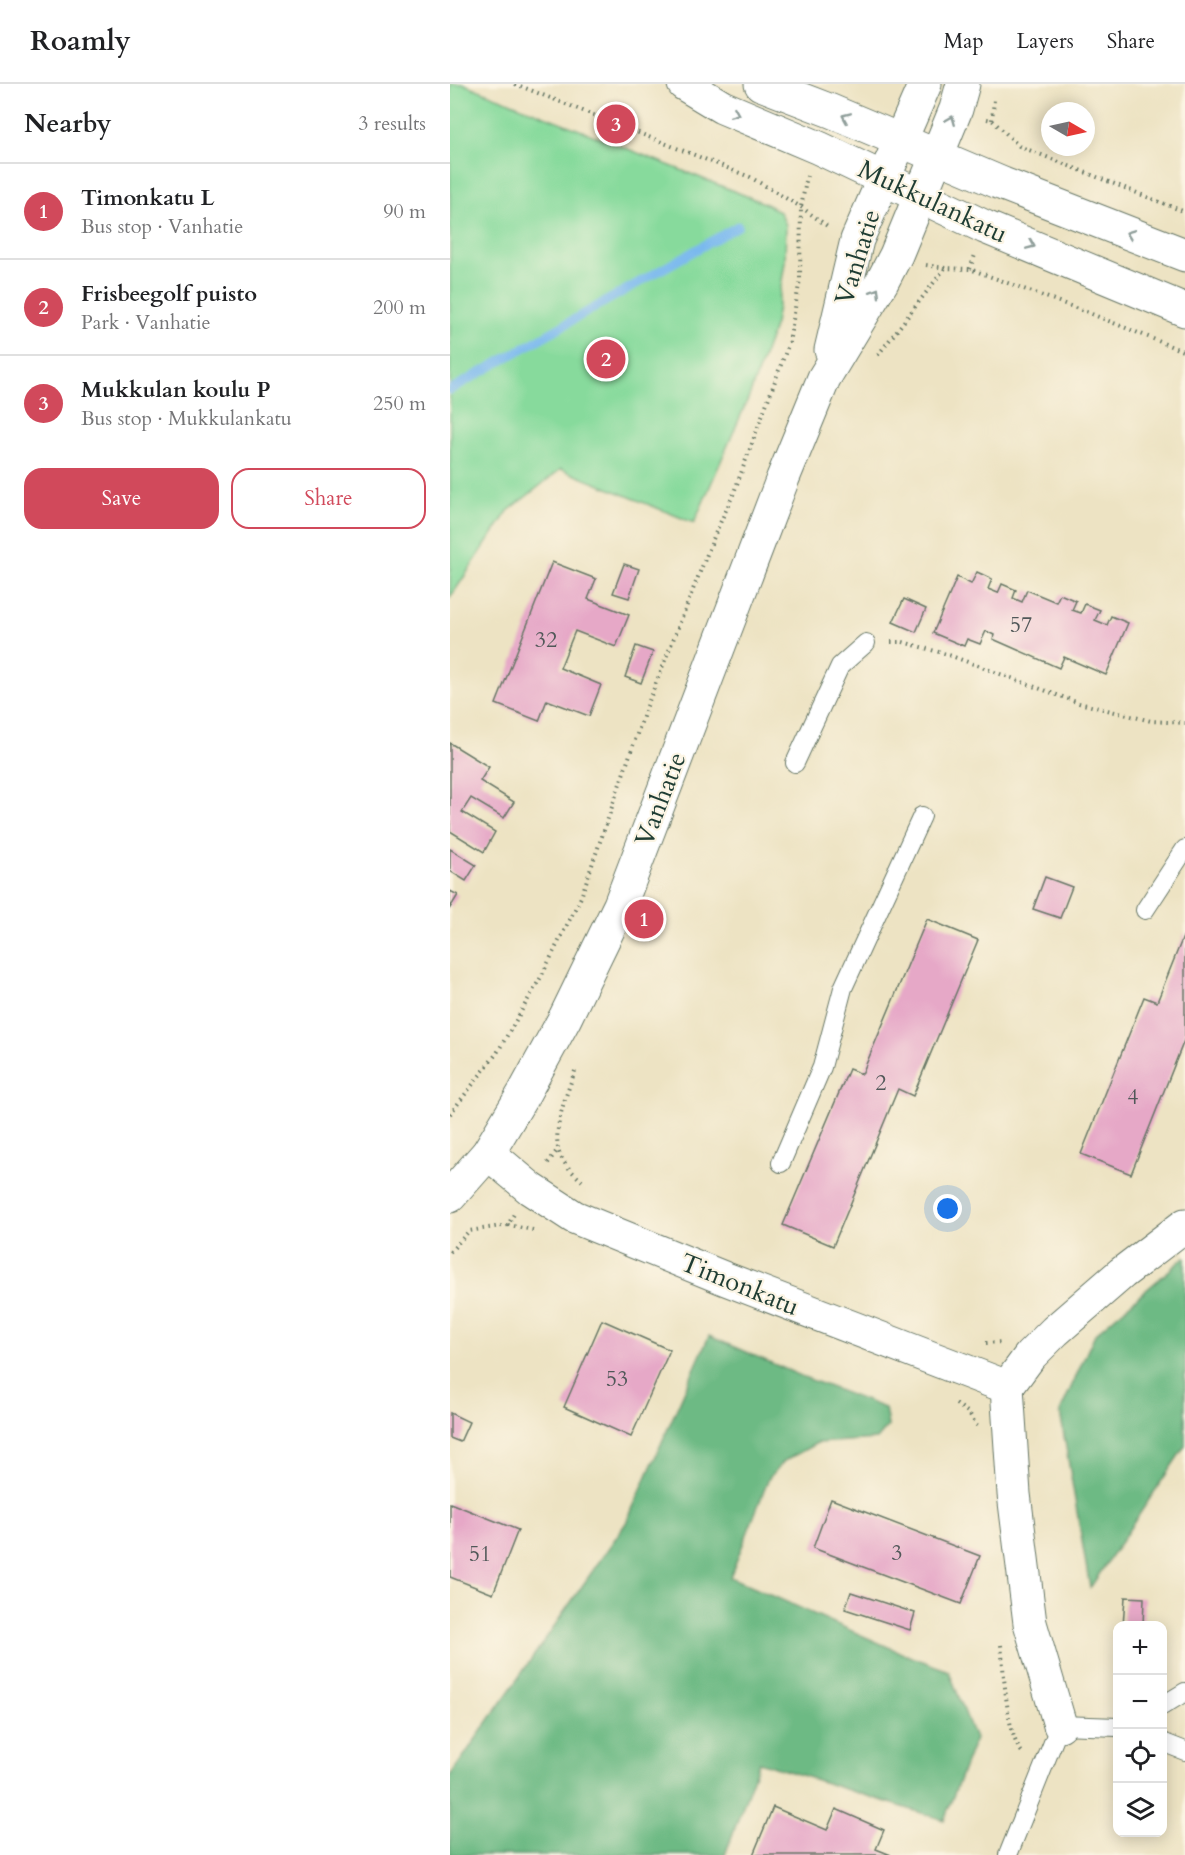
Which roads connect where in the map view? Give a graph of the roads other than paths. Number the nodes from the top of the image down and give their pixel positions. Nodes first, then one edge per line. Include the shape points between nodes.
1 (684, 84) edge
2 (761, 84) edge
3 (925, 84) edge
4 (959, 96) edge
5 (900, 141) junction
6 (936, 156) junction
7 (883, 178) junction
8 (920, 196) junction
9 (1185, 255) edge
10 (1185, 310) edge
11 (824, 378) junction
12 (866, 643) road end
13 (795, 763) dead end
14 (922, 816) dead end
15 (1185, 849) edge
16 (1145, 910) dead end
17 (488, 1153) junction
18 (781, 1163) dead end
19 (450, 1196) edge
20 (1185, 1225) edge
21 (1007, 1387) junction
22 (1185, 1692) edge
23 (1167, 1703) edge
24 (1060, 1725) junction
25 (1113, 1727) edge
26 (1167, 1744) edge
27 (1185, 1751) edge
28 (1008, 1855) edge

1 -> 7 street, Mukkulankatu via 722,107
5 -> 2 street, Mukkulankatu
3 - 5 street, Vanhatie
6 -> 4 street, Vanhatie
5 - 6 street, Mukkulankatu
5 - 7 street, Vanhatie
6 - 8 street, Vanhatie
9 -> 6 street, Mukkulankatu
7 - 8 street, Mukkulankatu
7 - 11 street, Vanhatie via 857,240
8 -> 10 street, Mukkulankatu
11 -> 8 street, Vanhatie via 882,282
11 - 17 street, Vanhatie via 620,905 565,1018
12 - 13 lane via 840,666
14 - 18 lane via 843,988 822,1067
15 - 16 lane
17 - 19 street, Vanhatie
17 - 21 street, Timonkatu via 531,1189 574,1217 736,1284
20 - 21 street via 1055,1331
21 - 24 street via 1014,1494 1030,1623
22 - 23 lane
24 - 25 lane
24 - 28 lane
26 - 27 lane

